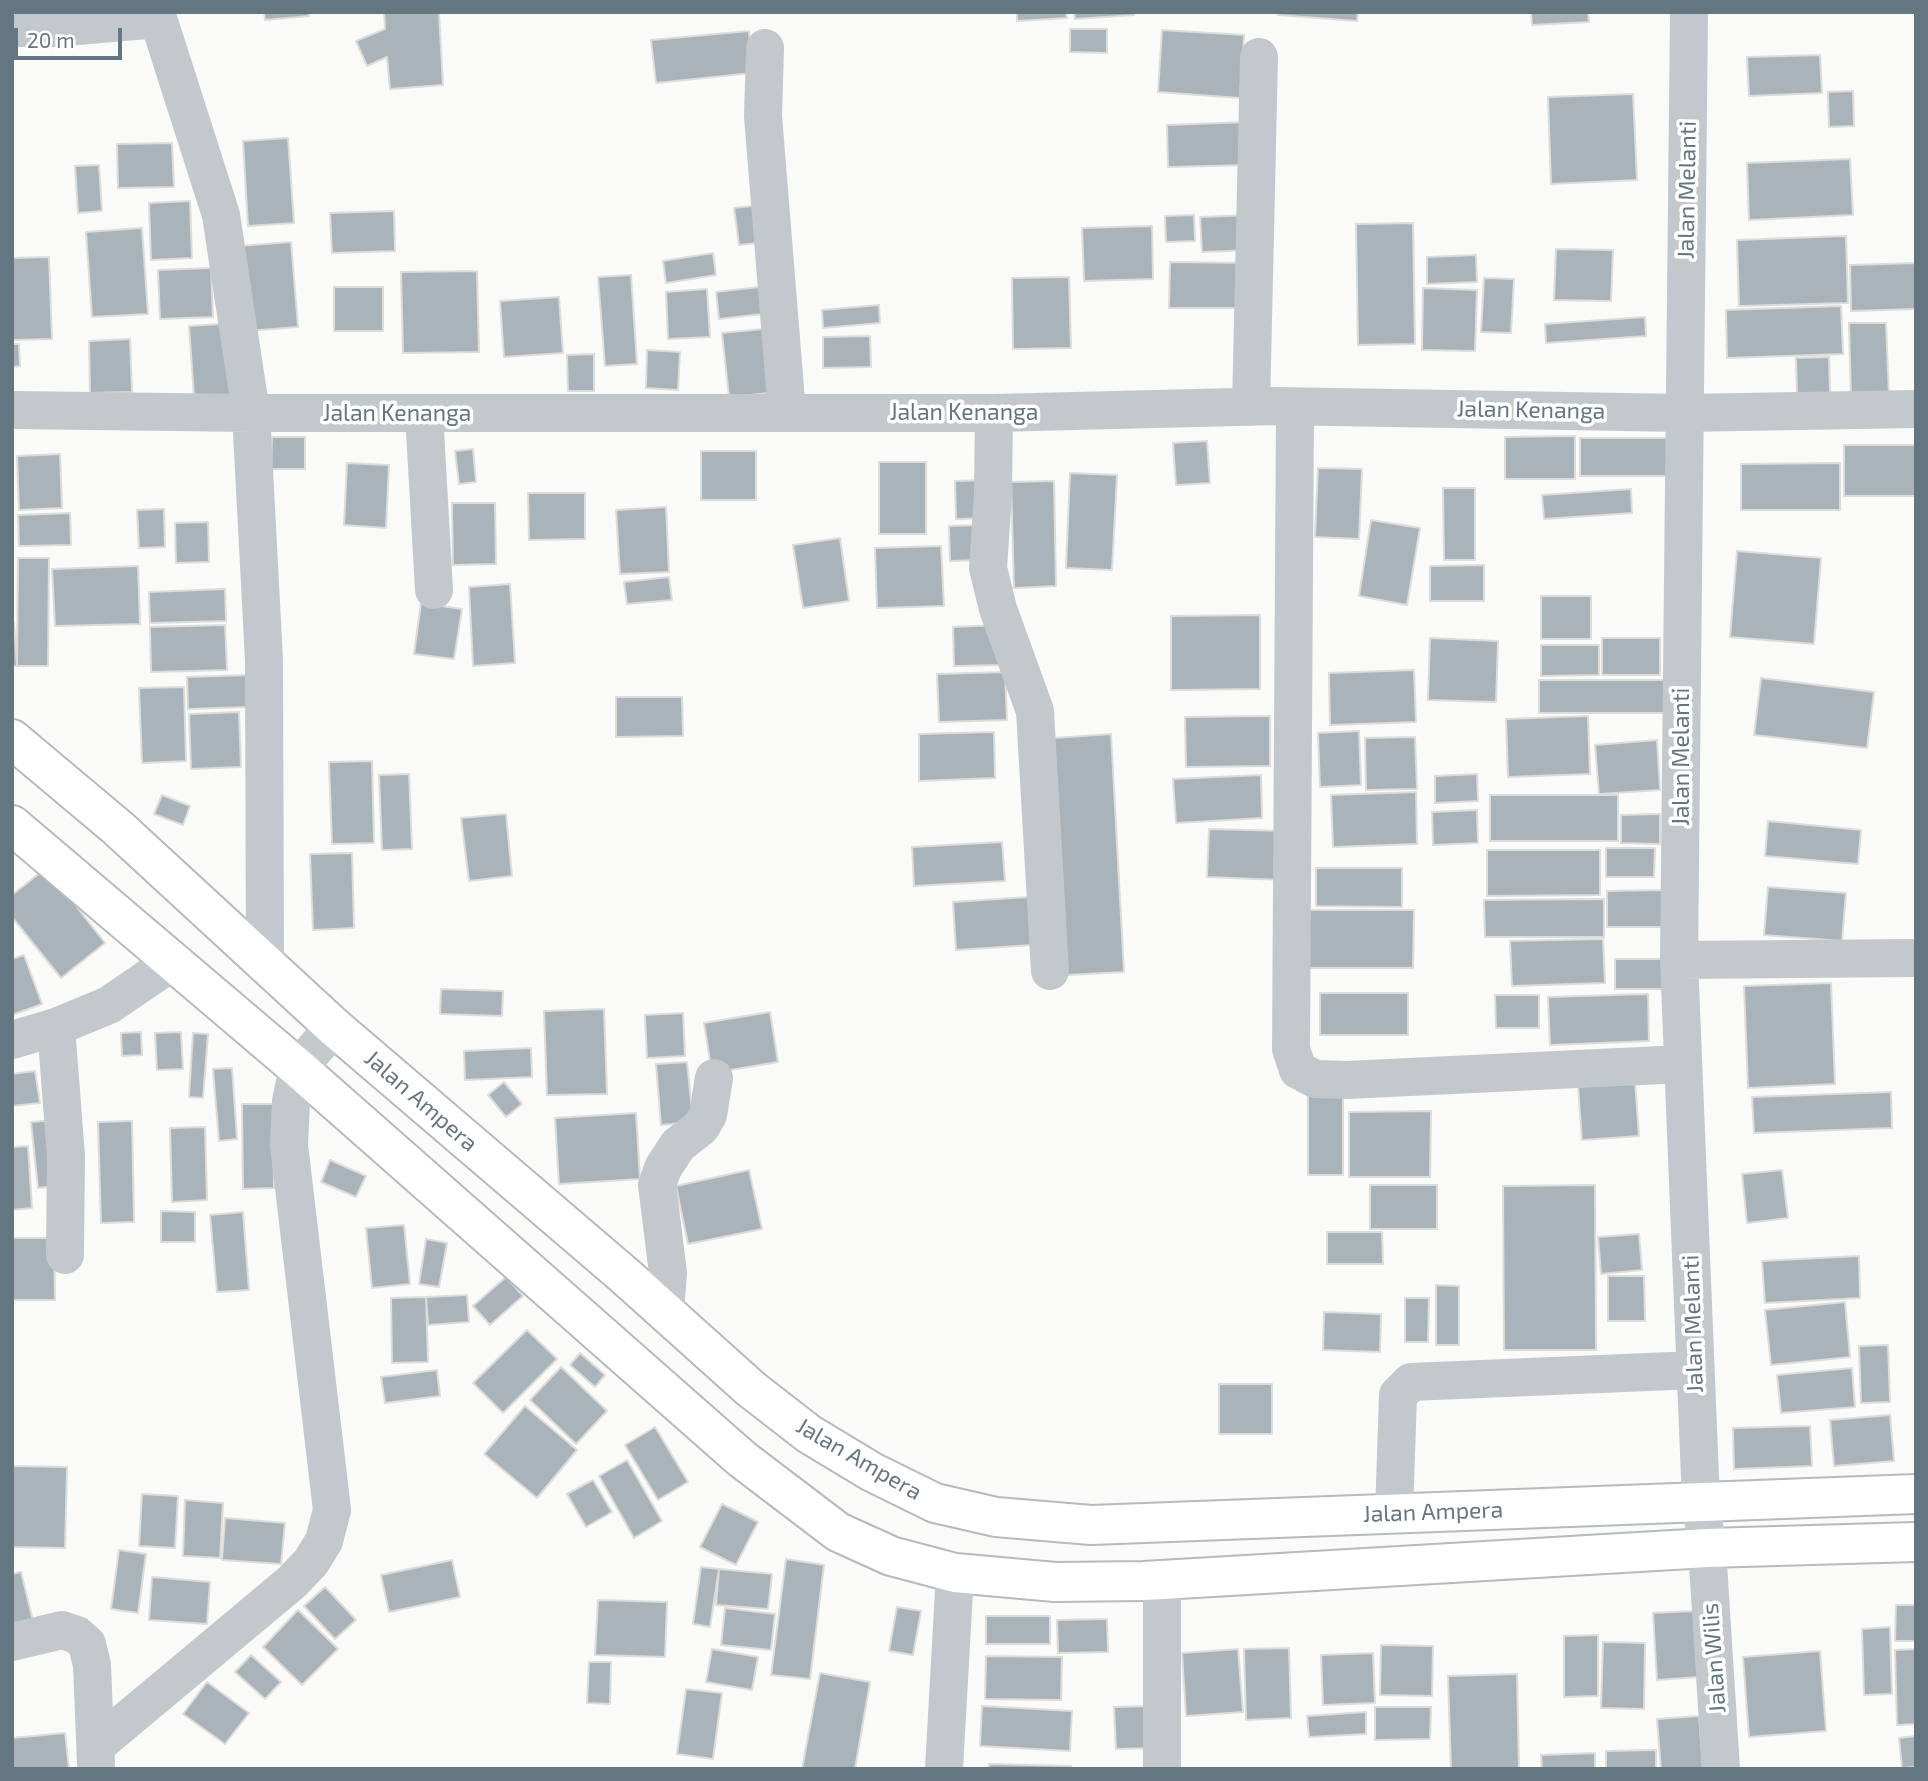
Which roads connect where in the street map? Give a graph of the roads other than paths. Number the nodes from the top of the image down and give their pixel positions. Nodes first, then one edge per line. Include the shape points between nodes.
1 (1689, 12) edge
2 (157, 15) edge
3 (12, 28) edge
4 (765, 48) dead end
5 (1259, 57) dead end
6 (1251, 407) junction
7 (1295, 407) junction
8 (1916, 409) edge
9 (12, 410) edge
10 (1684, 412) junction
11 (251, 413) junction
12 (424, 413) junction
13 (787, 413) junction
14 (994, 413) junction
15 (434, 590) dead end
16 (12, 738) edge
17 (12, 825) edge
18 (1916, 958) edge
19 (1679, 960) junction
20 (172, 962) junction
21 (265, 964) junction
22 (1050, 971) dead end
23 (56, 1027) junction
24 (334, 1027) junction
25 (12, 1040) edge
26 (1683, 1063) junction
27 (298, 1068) junction
28 (714, 1078) dead end
29 (65, 1255) dead end
30 (665, 1312) junction
31 (1695, 1370) junction
32 (1916, 1494) edge
33 (1701, 1502) junction
34 (1394, 1514) junction
35 (1916, 1542) edge
36 (1707, 1548) junction
37 (956, 1573) junction
38 (1162, 1580) junction
39 (12, 1642) edge
40 (96, 1757) edge
41 (944, 1769) edge
42 (1163, 1769) edge
43 (1721, 1769) edge

1 - 10 street, Jalan Melanti
2 - 3 street via 54,28
2 - 11 street via 222,215
4 - 13 street via 763,117
5 - 6 street
6 - 7 street, Jalan Kenanga
6 - 14 street, Jalan Kenanga
7 - 10 street, Jalan Kenanga
7 - 26 street via 1291,1049 1298,1070 1315,1079 1347,1080
8 - 10 street, Jalan Kenanga
9 - 11 street, Jalan Kenanga
10 - 19 street, Jalan Melanti
11 - 12 street, Jalan Kenanga
11 - 21 street via 264,660
12 - 13 street, Jalan Kenanga
12 - 15 street
13 - 14 street, Jalan Kenanga
14 - 22 street via 988,568 1035,710
16 - 21 main road, Jalan Ampera
17 - 20 main road
18 - 19 street
19 - 26 street, Jalan Melanti
20 - 23 street via 109,1005
20 - 27 main road
21 - 24 main road, Jalan Ampera
23 - 25 street
23 - 29 street via 66,1156
24 - 27 street
24 - 30 main road, Jalan Ampera
26 - 31 street, Jalan Melanti
27 - 37 main road via 741,1459 838,1532 891,1556
27 - 40 street via 289,1145 332,1510 324,1541 292,1582
28 - 30 street via 708,1115 701,1127 678,1145 657,1185 668,1273
30 - 34 main road, Jalan Ampera via 809,1434 935,1503 996,1517 1091,1525
31 - 33 street, Jalan Melanti
31 - 34 street via 1412,1382 1398,1395
32 - 33 main road, Jalan Ampera
33 - 34 main road, Jalan Ampera
33 - 36 street, Jalan Melanti
35 - 36 main road
36 - 38 main road
36 - 43 street, Jalan Wilis
37 - 38 main road via 1055,1581
37 - 41 street
38 - 42 street
39 - 40 street via 62,1630 87,1644

